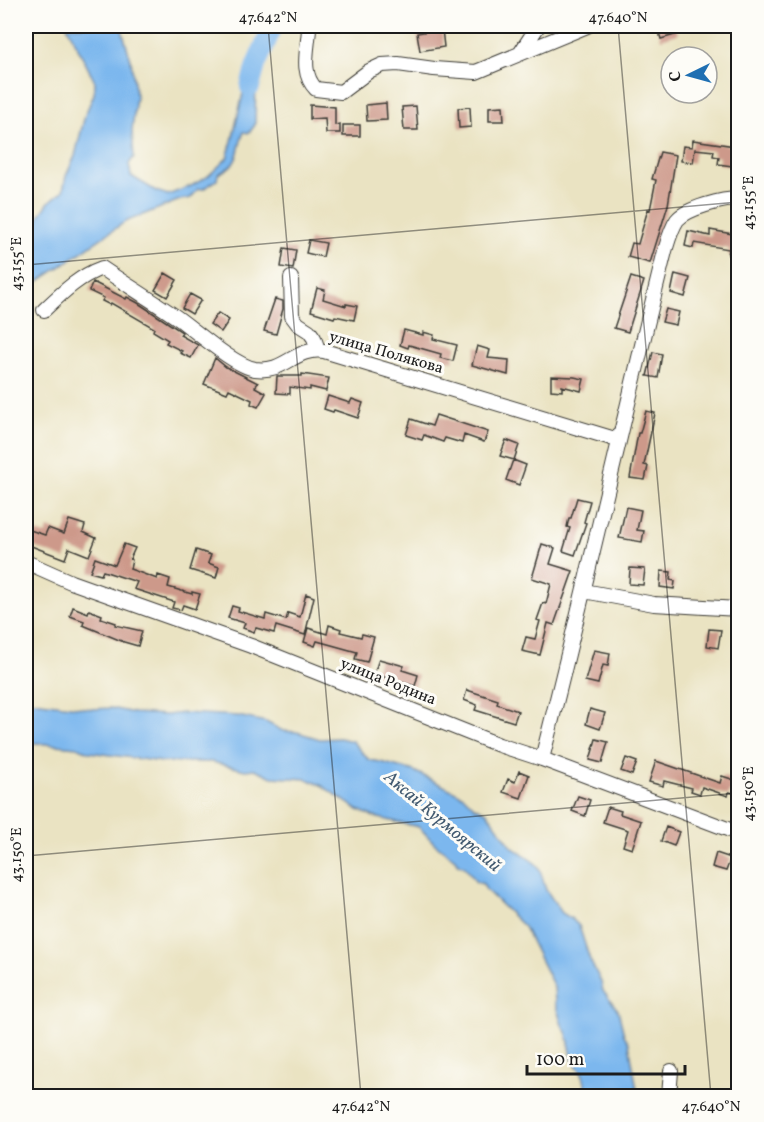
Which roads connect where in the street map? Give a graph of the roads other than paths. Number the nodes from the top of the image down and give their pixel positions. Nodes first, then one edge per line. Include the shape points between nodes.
1 (309, 26) edge
2 (538, 26) edge
3 (586, 26) edge
4 (520, 54) junction
5 (738, 199) edge
6 (291, 278) dead end
7 (44, 310) dead end
8 (318, 350) junction
9 (618, 440) junction
10 (26, 562) edge
11 (584, 591) junction
12 (738, 609) edge
13 (542, 759) junction
14 (738, 832) edge
15 (671, 1071) dead end
16 (669, 1096) edge

1 - 4 street via 309,83 327,91 341,92 382,65 476,72
2 - 4 street
3 - 4 street
5 - 9 street via 686,213 672,230
6 - 8 street via 292,316 309,331
7 - 8 street, улица Полякова via 75,283 102,268 246,367 278,367 303,351
8 - 9 street, улица Полякова
9 - 11 street
10 - 13 street, улица Родина
11 - 12 street via 654,604
11 - 13 street
13 - 14 street, улица Родина
15 - 16 street

